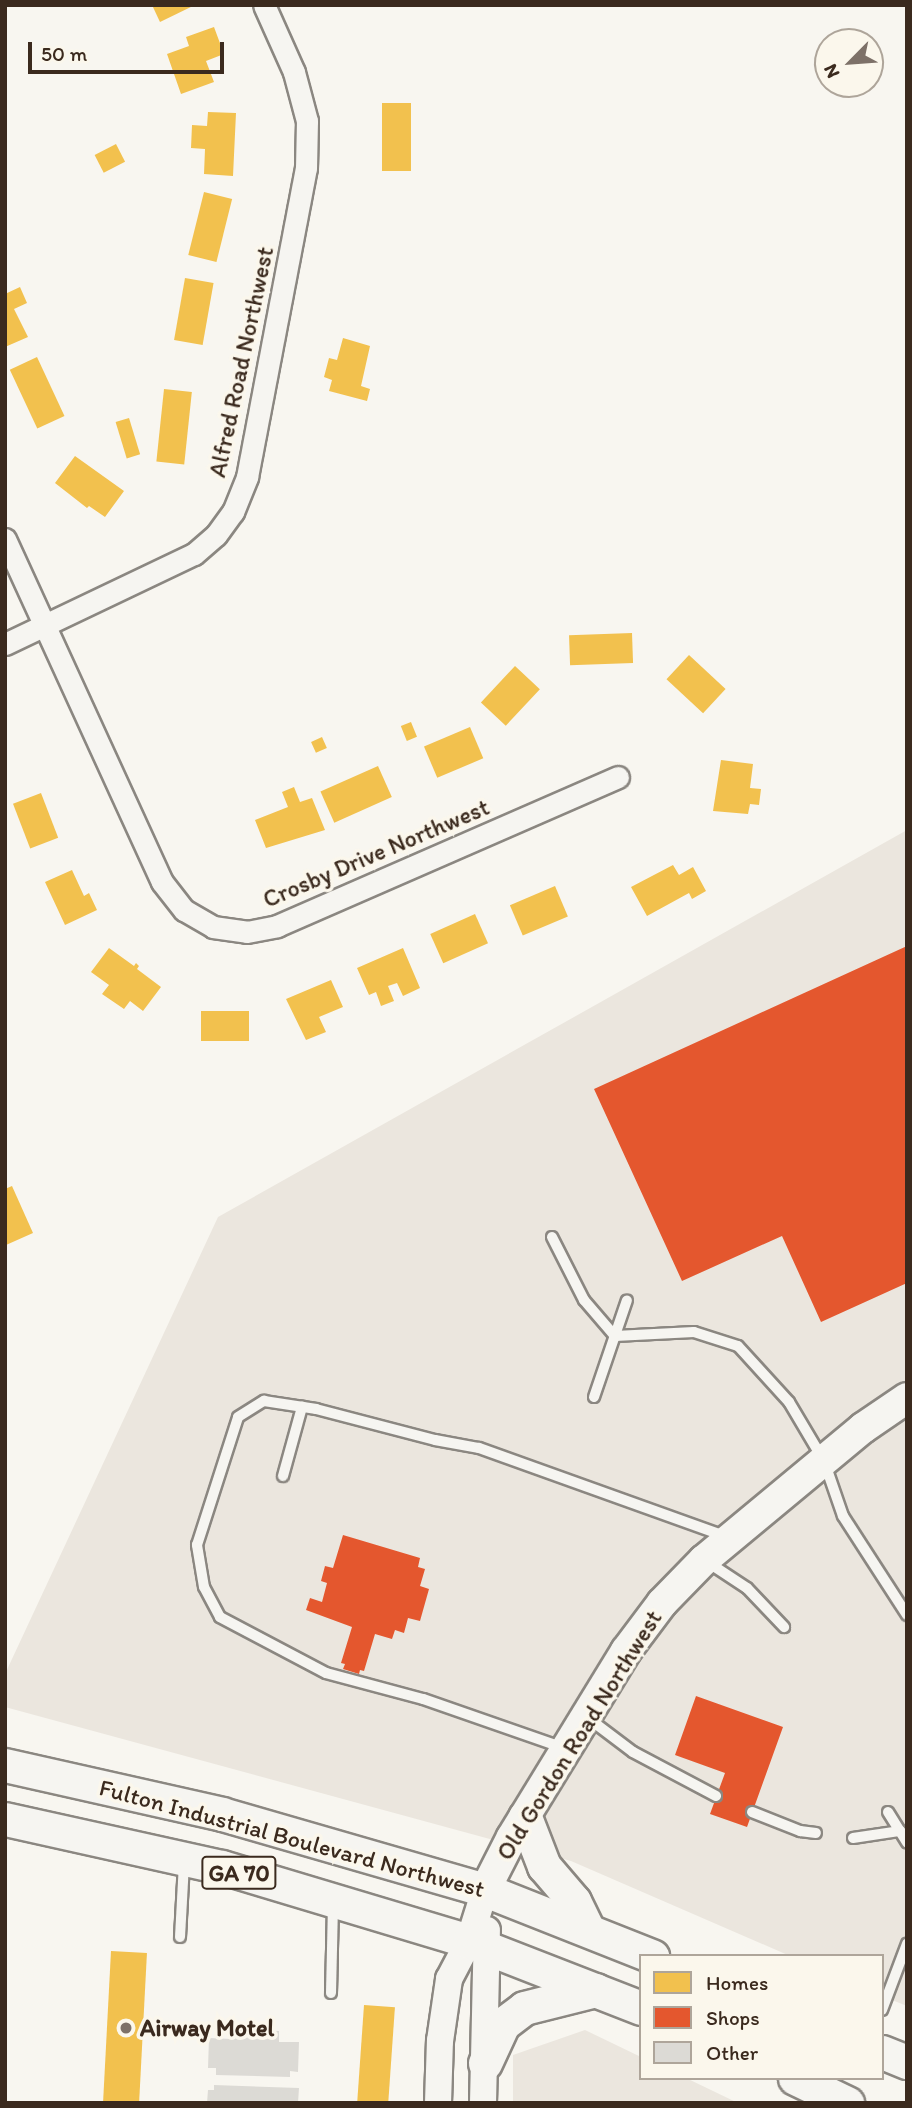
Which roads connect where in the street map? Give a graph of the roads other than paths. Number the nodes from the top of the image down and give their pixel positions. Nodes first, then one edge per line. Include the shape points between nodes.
1 (264, 5) edge
2 (5, 539) edge
3 (45, 625) junction
4 (5, 645) edge
5 (618, 777) dead end
6 (552, 1237) dead end
7 (627, 1300) dead end
8 (615, 1336) junction
9 (594, 1397) dead end
10 (907, 1398) edge
11 (302, 1406) junction
12 (824, 1461) junction
13 (283, 1476) dead end
14 (731, 1538) junction
15 (704, 1560) junction
16 (907, 1615) edge
17 (783, 1627) dead end
18 (586, 1716) junction
19 (566, 1749) junction
20 (5, 1765) edge
21 (716, 1796) dead end
22 (752, 1812) dead end
23 (888, 1812) dead end
24 (525, 1817) junction
25 (5, 1819) edge
26 (900, 1831) junction
27 (816, 1833) dead end
28 (853, 1838) dead end
29 (907, 1843) edge
30 (185, 1859) junction
31 (485, 1890) junction
32 (333, 1900) junction
33 (588, 1930) junction
34 (180, 1937) dead end
35 (478, 1944) junction
36 (907, 1944) edge
37 (647, 1954) edge
38 (596, 1990) junction
39 (331, 1993) dead end
40 (884, 2005) edge
41 (639, 2007) edge
42 (884, 2053) edge
43 (907, 2062) edge
44 (485, 2063) junction
45 (799, 2080) edge
46 (438, 2103) edge
47 (484, 2103) edge
48 (847, 2103) edge

1 - 3 street, Alfred Road Northwest via 294,72 307,121 306,168 247,477 233,512 194,554
2 - 3 street, Crosby Drive Northwest
3 - 4 street, Alfred Road Northwest
3 - 5 street, Crosby Drive Northwest via 162,882 184,910 213,927 247,932 276,926
6 - 8 lane via 584,1300
7 - 8 lane
8 - 9 lane
8 - 12 lane via 694,1332 738,1346 789,1402
10 - 12 main road, Old Gordon Road Northwest
11 - 13 lane
11 - 14 lane via 479,1448
11 - 19 lane via 264,1401 238,1417 197,1545 204,1587 220,1617 326,1673 423,1699
12 - 14 main road, Old Gordon Road Northwest
12 - 16 lane via 843,1516
14 - 15 main road, Old Gordon Road Northwest
15 - 17 lane via 747,1587
15 - 18 main road, Old Gordon Road Northwest via 662,1603
18 - 19 main road, Old Gordon Road Northwest
18 - 21 lane via 633,1752
19 - 24 main road, Old Gordon Road Northwest
20 - 31 main road, Fulton Industrial Boulevard Northwest / GA 70 via 222,1814
22 - 27 lane
23 - 26 lane
24 - 31 main road, Old Gordon Road Northwest
24 - 33 main road via 544,1866 574,1901
25 - 30 main road, Fulton Industrial Boulevard Northwest / GA 70
26 - 28 lane
26 - 29 lane
30 - 32 main road, Fulton Industrial Boulevard Northwest / GA 70
30 - 34 lane
31 - 33 main road, Fulton Industrial Boulevard Northwest / GA 70
31 - 35 street
32 - 35 main road, Fulton Industrial Boulevard Northwest / GA 70
32 - 39 lane
33 - 37 main road, Fulton Industrial Boulevard Northwest / GA 70
35 - 38 main road, Fulton Industrial Boulevard Northwest / GA 70
35 - 44 street
35 - 46 street via 449,1979
36 - 40 lane
38 - 41 main road, Fulton Industrial Boulevard Northwest / GA 70
38 - 44 main road via 524,2008 503,2024
42 - 43 main road
44 - 47 street
45 - 48 main road

